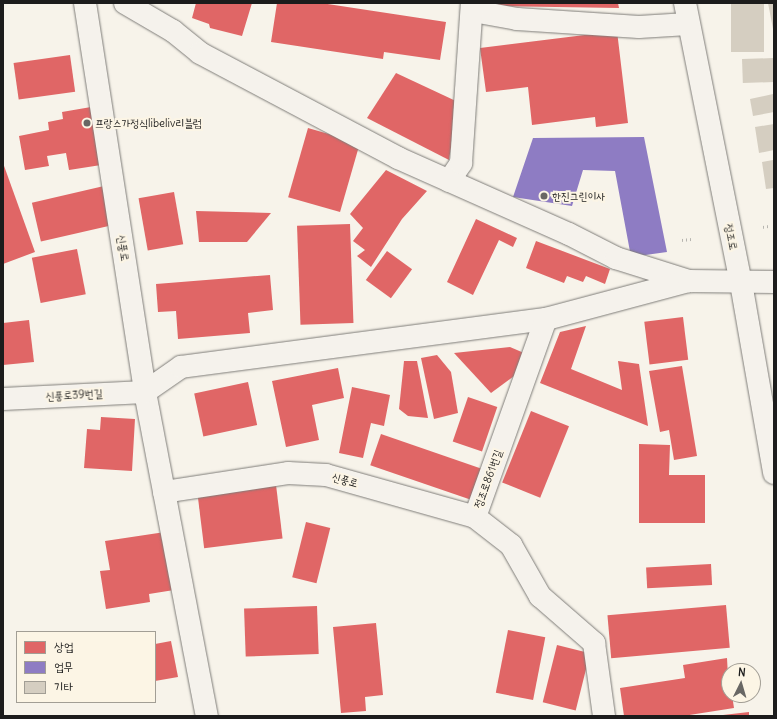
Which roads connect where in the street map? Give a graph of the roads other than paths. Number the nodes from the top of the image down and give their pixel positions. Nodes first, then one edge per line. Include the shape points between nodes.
1 (85, 3) edge
2 (125, 3) edge
3 (473, 7) edge
4 (687, 13) edge
5 (449, 181) junction
6 (689, 281) junction
7 (774, 282) edge
8 (741, 283) junction
9 (546, 319) junction
10 (145, 392) junction
11 (3, 399) edge
12 (774, 473) edge
13 (164, 492) junction
14 (475, 518) junction
15 (207, 716) edge
16 (604, 716) edge

1 - 10 street, 신풍로
2 - 5 street via 174,31 200,53 398,158
3 - 4 street via 517,19 639,27
3 - 5 street via 461,163
4 - 8 street, 정조로
5 - 6 street via 569,234 616,258
6 - 8 street
6 - 9 street
7 - 8 street
8 - 12 street, 정조로
9 - 10 street via 181,367
9 - 14 street, 정조로861번길
10 - 11 street, 신풍로39번길
10 - 13 street, 신풍로
13 - 14 street, 신풍로 via 288,473 326,475
13 - 15 street, 신풍로
14 - 16 street, 정조로861번길 via 511,545 540,596 594,643

